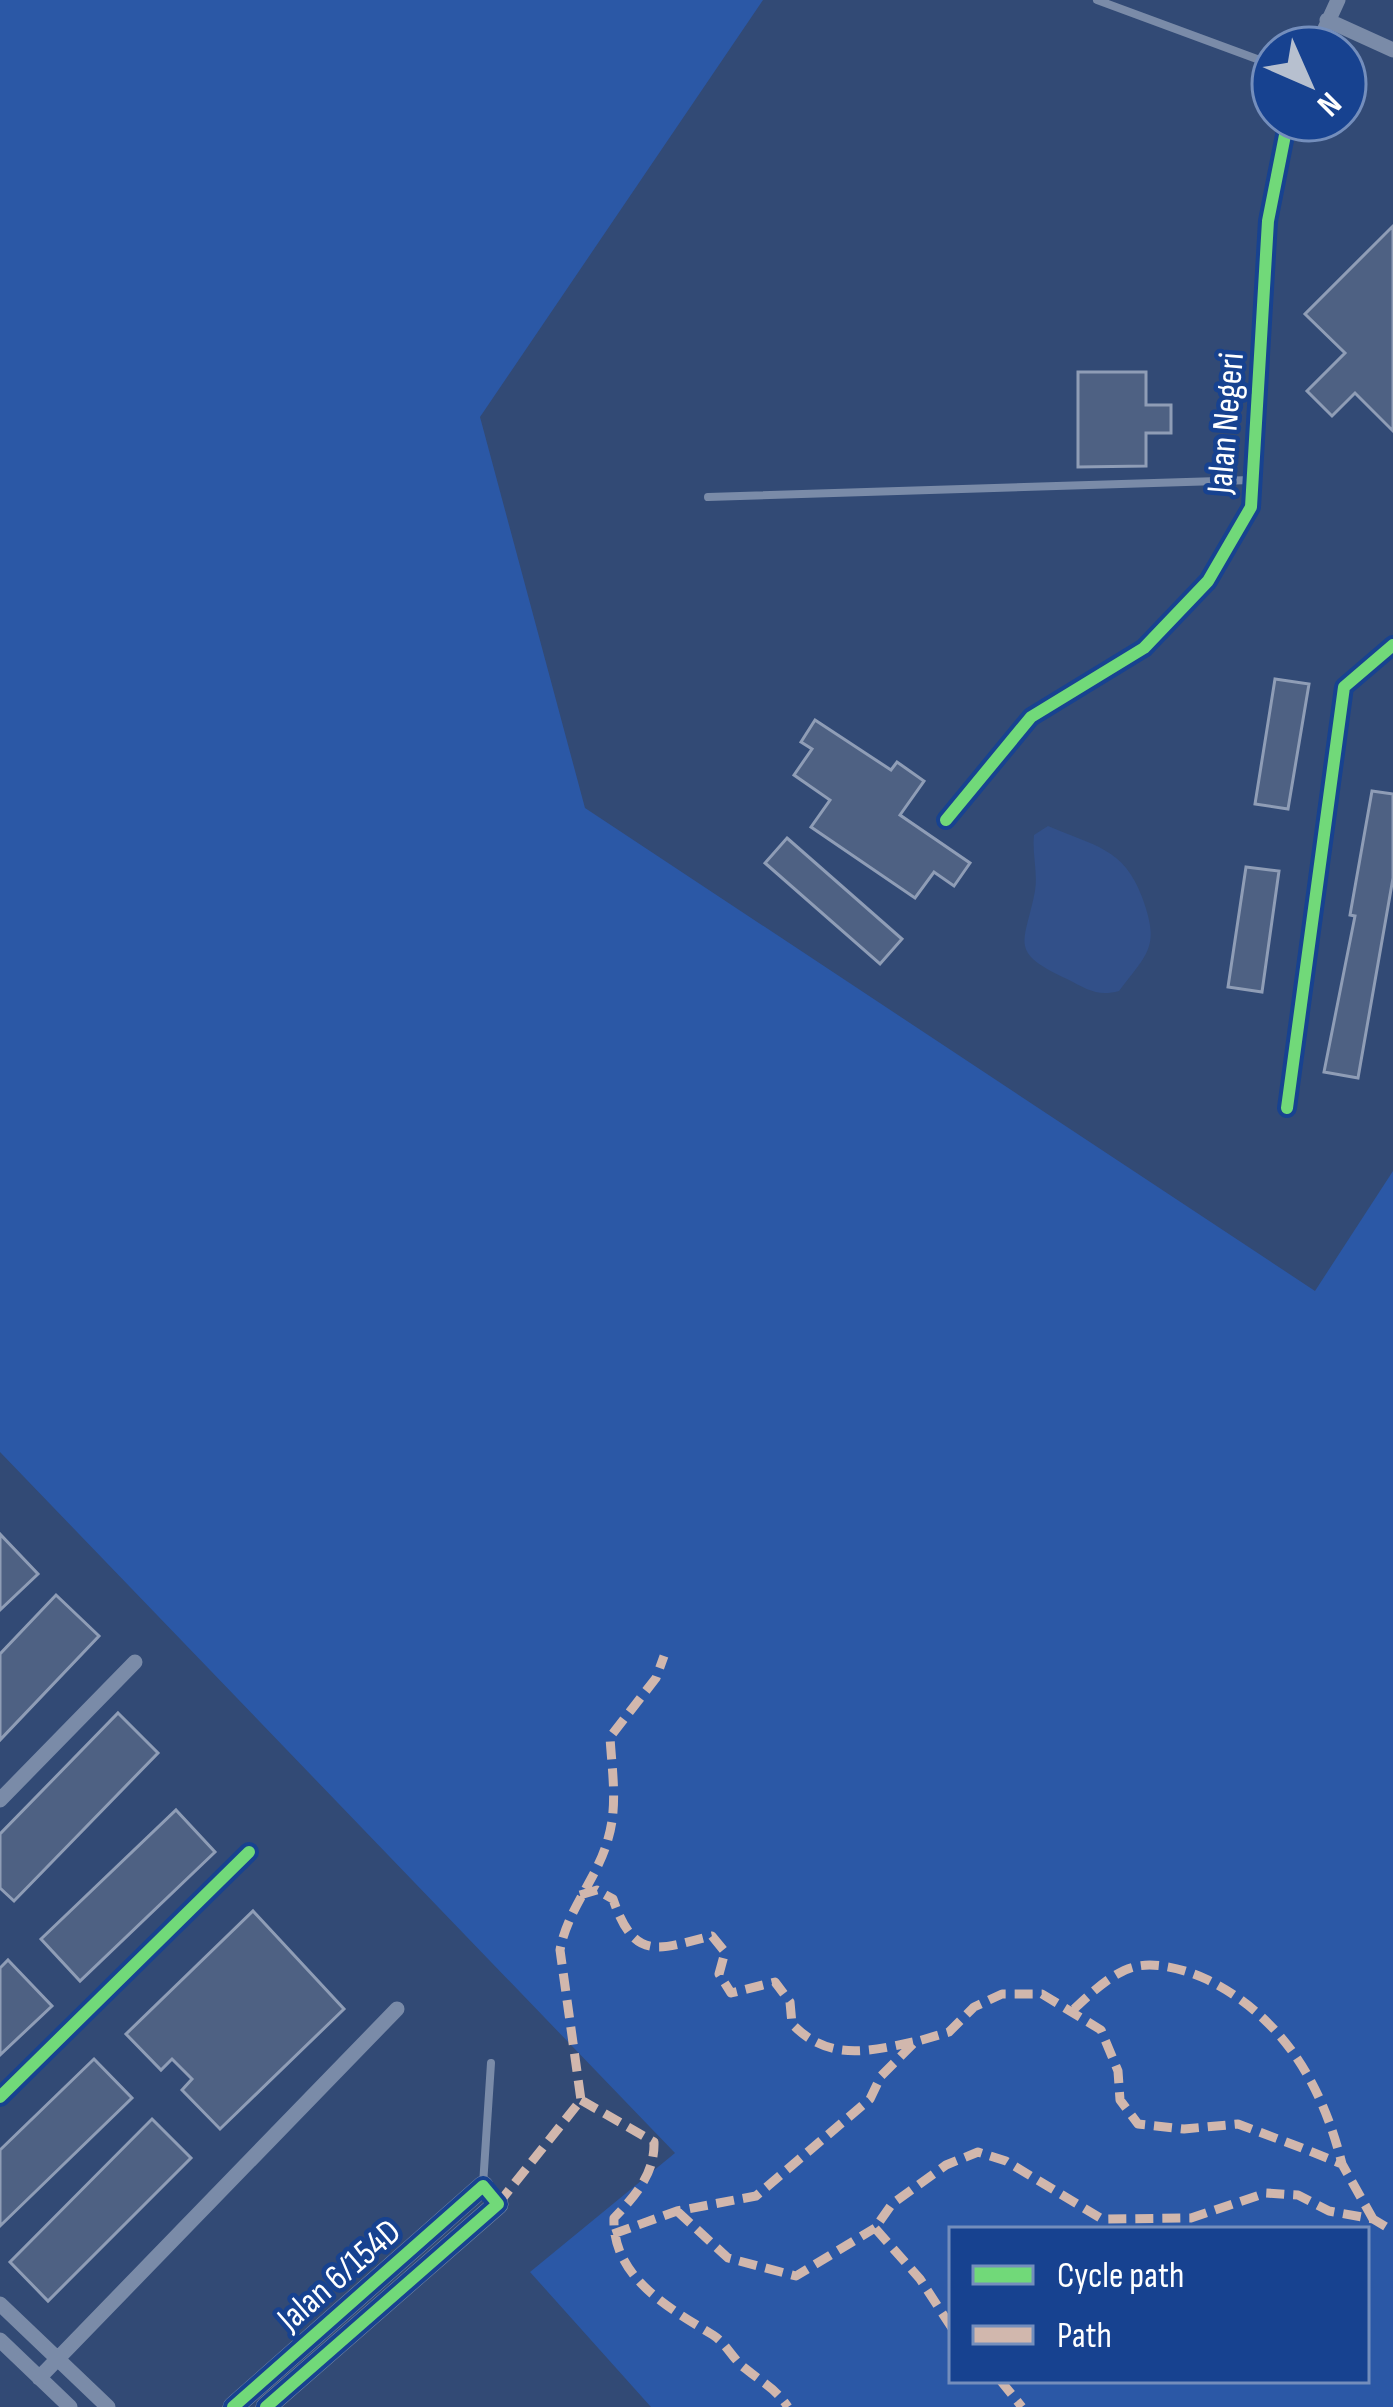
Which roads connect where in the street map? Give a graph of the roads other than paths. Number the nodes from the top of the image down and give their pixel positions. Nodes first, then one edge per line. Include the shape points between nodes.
1 (1097, 0) edge
2 (1339, 0) edge
3 (1328, 20) junction
4 (1326, 24) edge
5 (1393, 50) edge
6 (1249, 55) edge
7 (1283, 144) edge
8 (1252, 480) junction
9 (708, 497) dead end
10 (1393, 645) edge
11 (946, 820) dead end
12 (1287, 1108) dead end
13 (135, 1662) dead end
14 (0, 1800) edge
15 (249, 1852) dead end
16 (397, 2009) dead end
17 (491, 2063) dead end
18 (0, 2097) edge
19 (490, 2195) junction
20 (0, 2304) edge
21 (0, 2340) edge
22 (58, 2359) junction
23 (39, 2378) junction
24 (70, 2407) edge
25 (108, 2407) edge
26 (233, 2407) edge
27 (266, 2407) edge

1 - 6 lane
2 - 3 street
3 - 4 street
3 - 5 street
7 - 8 street, Jalan Negeri via 1268,221
8 - 9 lane
8 - 11 street, Jalan Negeri via 1251,507 1208,581 1144,648 1031,718
10 - 12 street via 1344,687
13 - 14 street
15 - 18 street
16 - 22 street
17 - 19 lane
19 - 26 street, Jalan 6/154D
19 - 27 street, Jalan 6/154D
20 - 22 street
21 - 23 street
22 - 23 street
22 - 25 street
23 - 24 street

